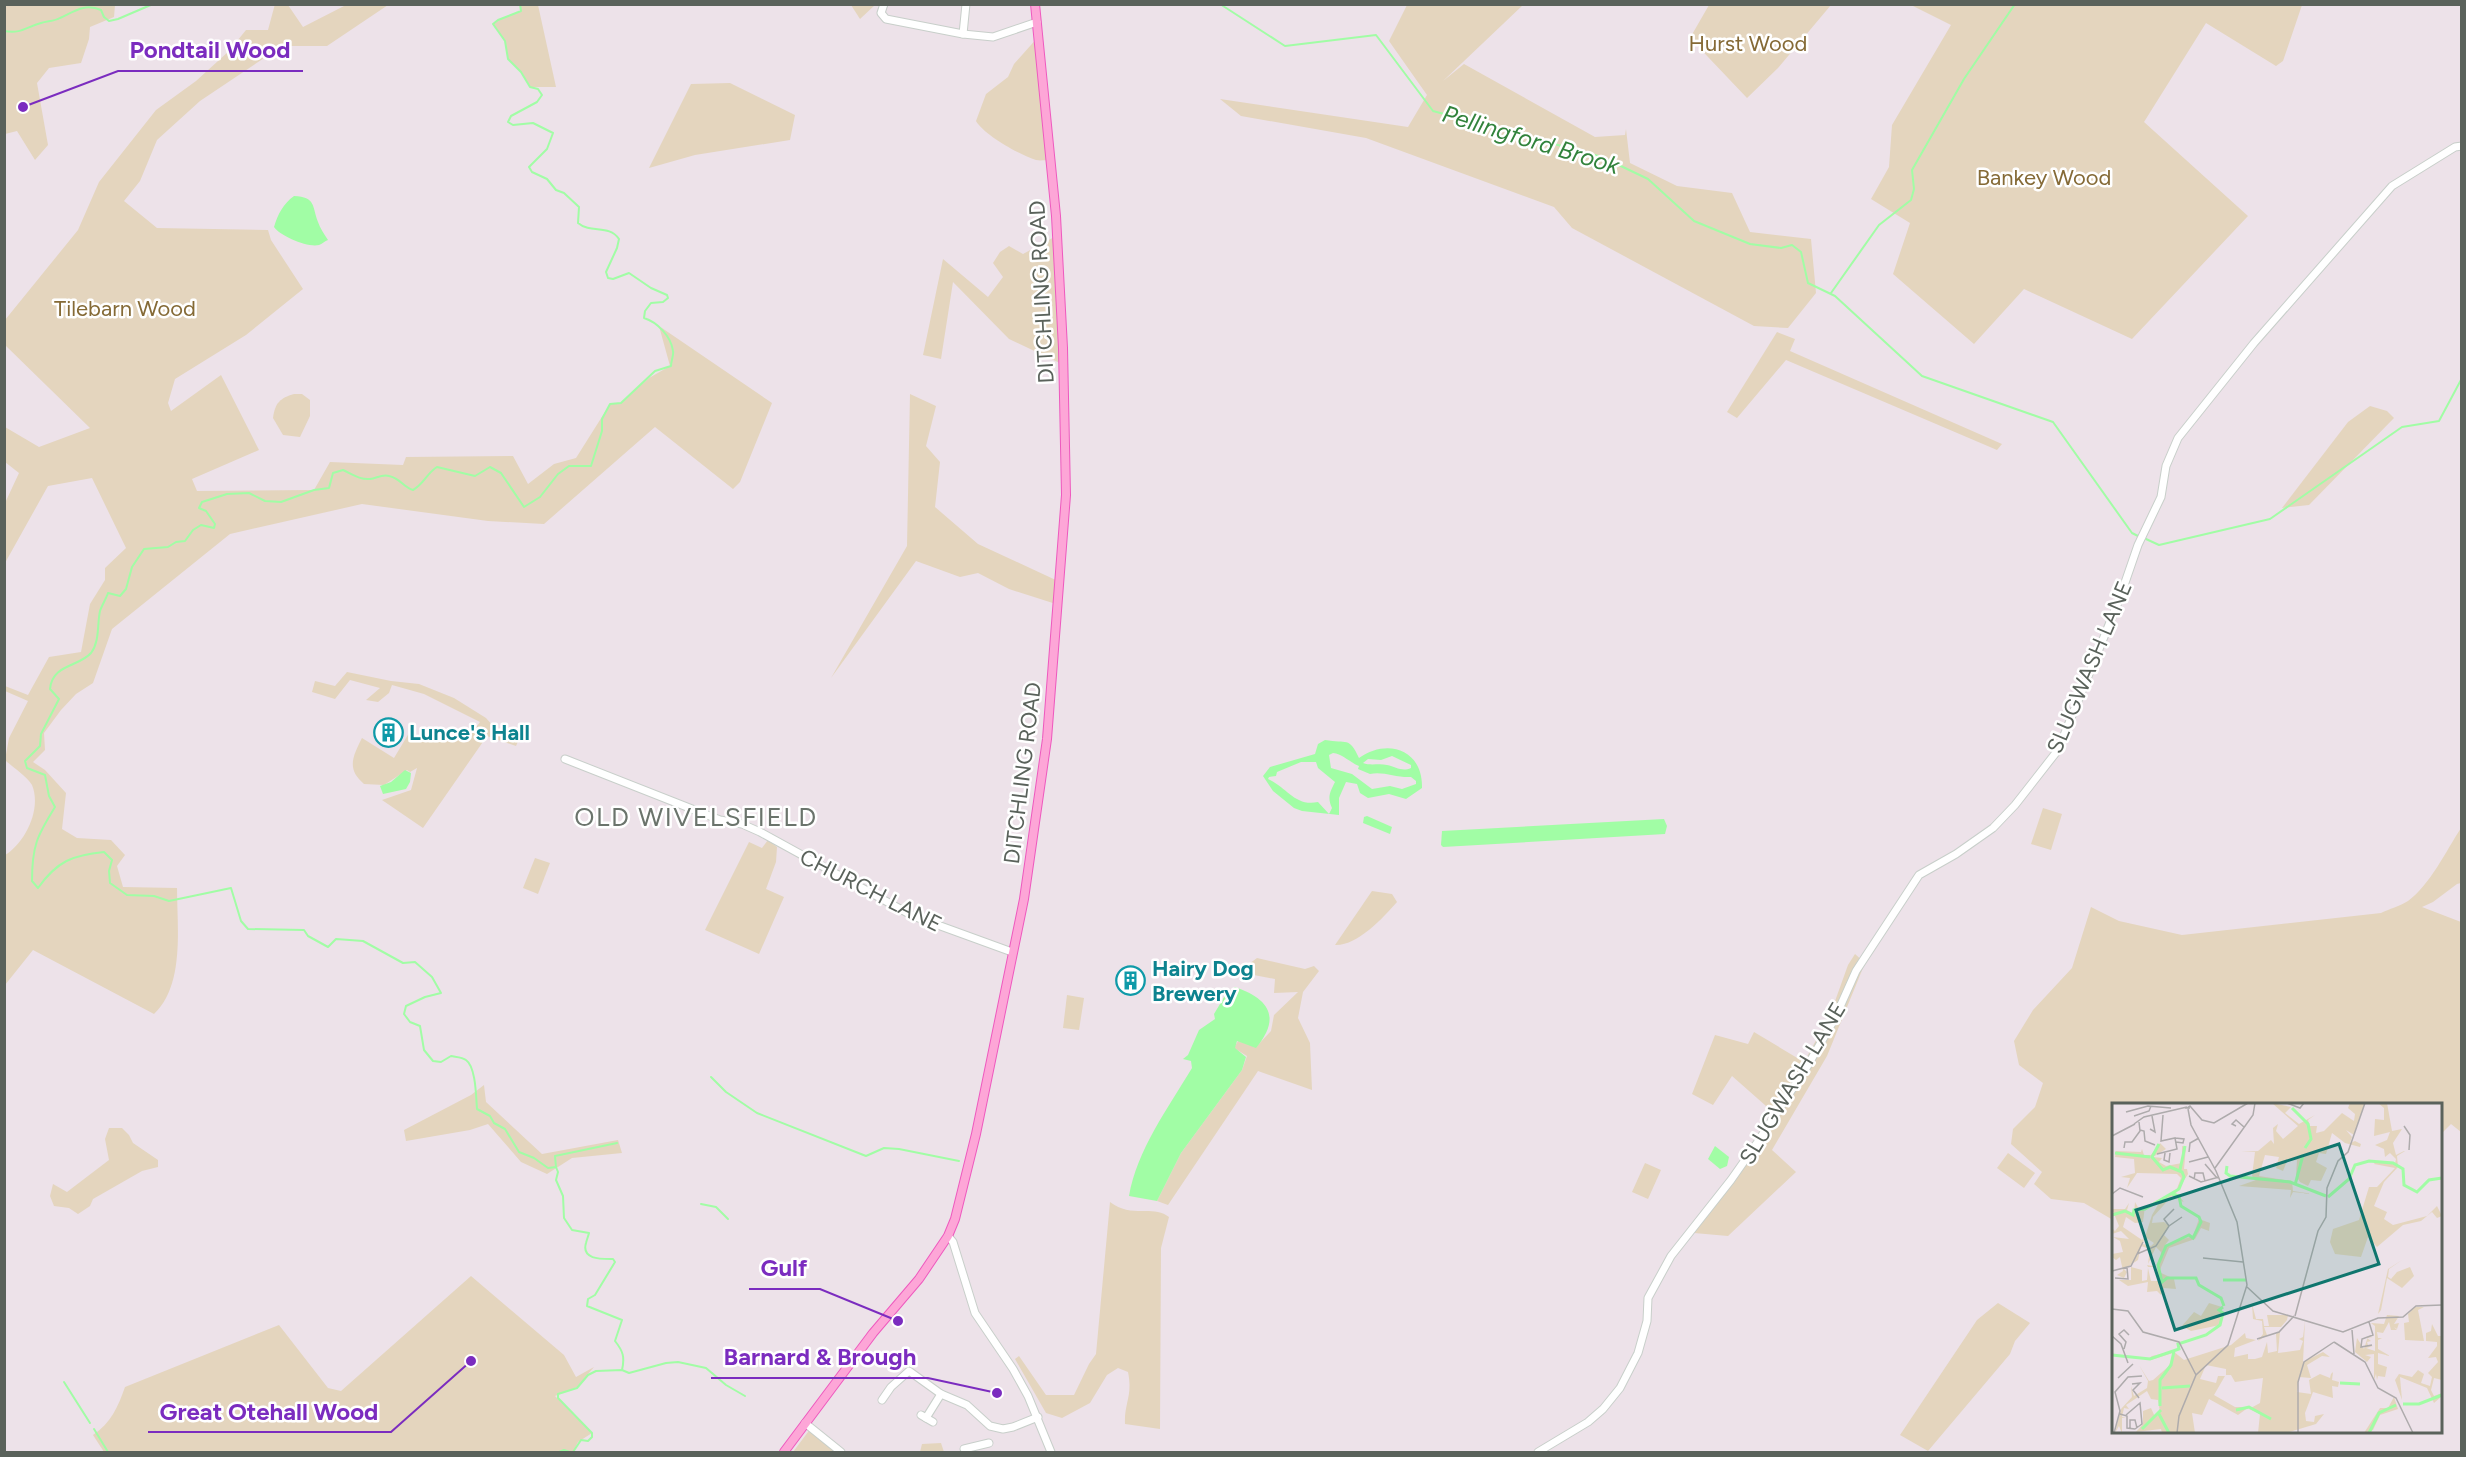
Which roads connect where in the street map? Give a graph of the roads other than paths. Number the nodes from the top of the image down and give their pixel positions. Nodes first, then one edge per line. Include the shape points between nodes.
1 (884, 4) edge
2 (966, 4) edge
3 (1035, 4) edge
4 (1037, 22) junction
5 (963, 34) junction
6 (2462, 146) edge
7 (565, 759) dead end
8 (1012, 952) junction
9 (948, 1236) junction
10 (941, 1394) junction
11 (882, 1400) dead end
12 (1038, 1417) junction
13 (927, 1418) dead end
14 (805, 1423) junction
15 (989, 1443) dead end
16 (964, 1449) dead end
17 (980, 1449) edge
18 (784, 1452) edge
19 (841, 1452) edge
20 (1051, 1452) edge
21 (1538, 1452) edge

1 - 5 street via 882,13 886,19
2 - 5 street
3 - 4 main road, DITCHLING ROAD
4 - 5 street via 993,37
4 - 8 main road, DITCHLING ROAD via 1057,225 1066,495 1047,739 1024,899
6 - 21 street, SLUGWASH LANE via 2392,186 2254,343 2178,438 2166,466 2161,497 2138,545 2058,750 1993,828 1919,875 1856,971 1835,1018 1770,1124 1671,1256 1648,1298 1647,1321 1638,1353 1620,1388 1588,1422
7 - 8 street, CHURCH LANE via 720,820 742,824 913,916
8 - 9 main road, DITCHLING ROAD via 976,1134
9 - 12 street via 975,1312 1013,1369
9 - 14 main road, DITCHLING ROAD via 919,1279
10 - 11 street via 909,1371
10 - 12 street via 967,1406 990,1426 1003,1429
10 - 13 street
12 - 20 street
14 - 18 main road, DITCHLING ROAD
14 - 19 street
15 - 17 street
16 - 17 street

